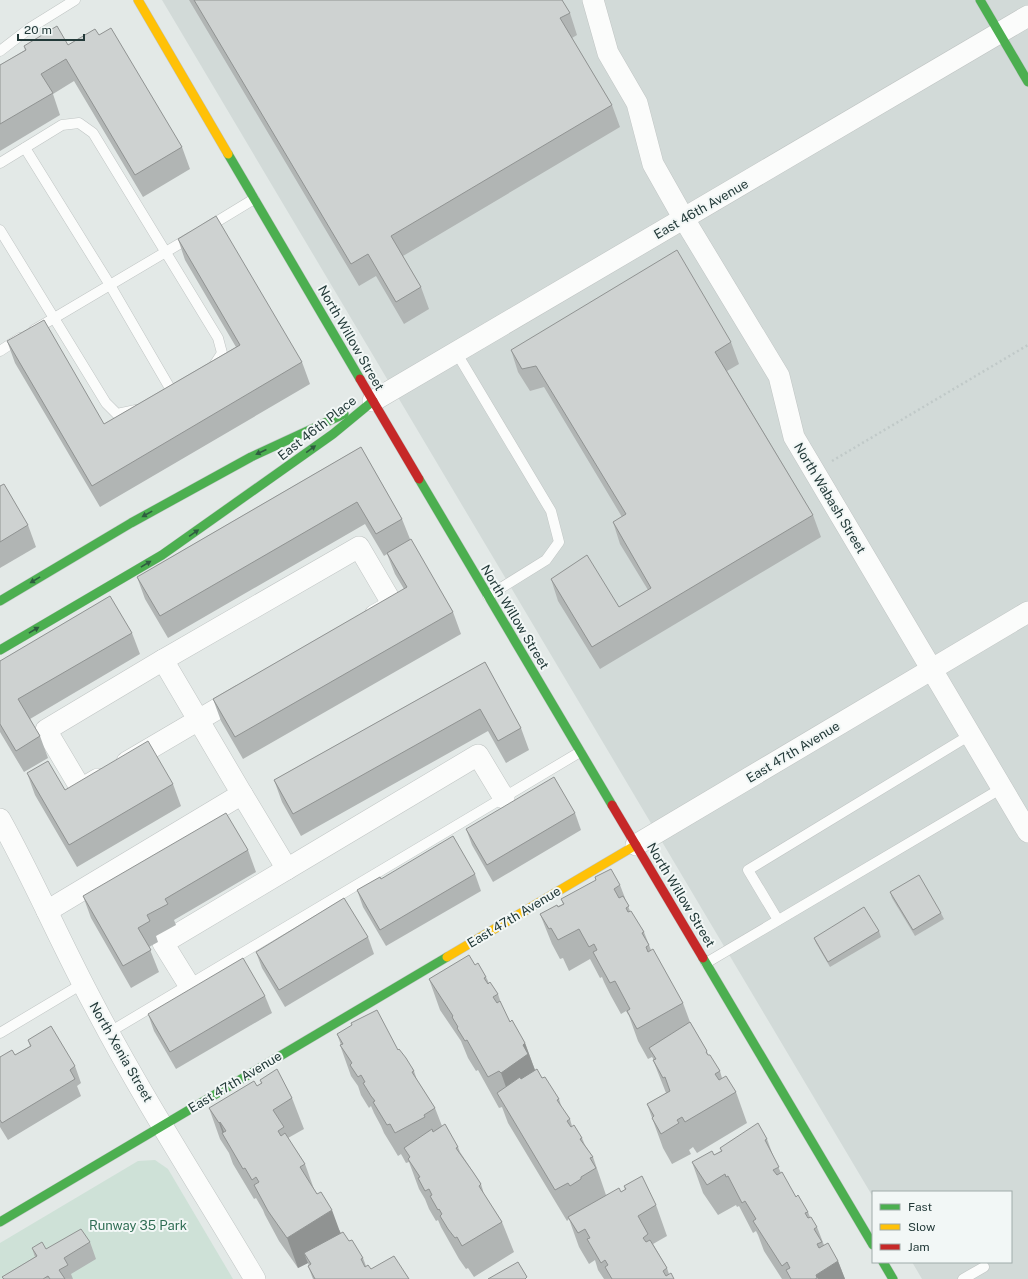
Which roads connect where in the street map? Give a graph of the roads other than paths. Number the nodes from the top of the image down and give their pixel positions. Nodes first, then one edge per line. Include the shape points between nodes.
1 (74, 0) edge
2 (138, 0) edge
3 (593, 0) edge
4 (980, 0) edge
5 (1028, 16) edge
6 (999, 33) junction
7 (0, 51) edge
8 (1028, 82) edge
9 (25, 148) junction
10 (0, 163) edge
11 (254, 199) junction
12 (684, 219) junction
13 (0, 230) edge
14 (164, 253) junction
15 (110, 285) junction
16 (54, 318) junction
17 (0, 351) edge
18 (456, 352) junction
19 (203, 373) edge
20 (159, 397) edge
21 (373, 401) junction
22 (146, 404) edge
23 (488, 596) junction
24 (0, 600) edge
25 (1028, 612) edge
26 (360, 624) edge
27 (0, 650) edge
28 (163, 660) junction
29 (932, 670) junction
30 (259, 684) edge
31 (199, 720) junction
32 (970, 735) junction
33 (580, 752) junction
34 (1002, 788) junction
35 (242, 794) junction
36 (504, 798) junction
37 (0, 819) edge
38 (1028, 832) edge
39 (636, 845) junction
40 (287, 869) junction
41 (47, 911) junction
42 (778, 920) junction
43 (706, 963) junction
44 (82, 984) junction
45 (189, 985) junction
46 (0, 1033) edge
47 (108, 1033) junction
48 (163, 1125) junction
49 (0, 1222) edge
50 (872, 1243) edge
51 (884, 1263) edge
52 (984, 1267) dead end
53 (255, 1279) edge
54 (893, 1279) edge
55 (963, 1279) edge

1 - 7 lane
2 - 11 street, North Willow Street
3 - 12 street, North Wabash Street via 608,52 638,103 653,164
4 - 6 street
5 - 6 street, East 46th Avenue
6 - 8 street
6 - 12 street, East 46th Avenue
9 - 10 lane
9 - 14 lane via 62,125 79,123 93,133
9 - 15 lane
11 - 14 lane
11 - 21 street, North Willow Street
12 - 18 street, East 46th Avenue
12 - 29 street, North Wabash Street via 779,376 794,437
13 - 16 lane
14 - 15 lane
14 - 19 lane via 218,338 222,352 215,366
15 - 16 lane
15 - 20 lane via 175,388
16 - 17 lane
16 - 22 lane via 106,403 117,414 134,411
18 - 21 street, East 46th Avenue
18 - 23 lane via 551,511 559,542 546,560
21 - 23 street, North Willow Street
21 -> 24 street, East 46th Place via 251,457 131,523
27 -> 21 street, East 46th Place via 162,555 333,434
23 - 33 street, North Willow Street
25 - 29 street, East 47th Avenue
26 - 28 street via 393,605 359,547
28 - 31 street
28 - 31 street via 46,730 80,789
29 - 32 street, North Wabash Street
29 - 39 street, East 47th Avenue
30 - 31 street
31 - 35 street
32 - 34 street, North Wabash Street
32 - 42 lane via 748,870
33 - 36 lane
33 - 39 street, North Willow Street
34 - 38 street, North Wabash Street
34 - 42 lane
35 - 40 street
35 - 41 street
36 - 40 street via 478,755
36 - 45 lane
37 - 41 street, North Xenia Street
39 - 43 street, North Willow Street
39 - 48 street, East 47th Avenue
40 - 45 street via 163,943
41 - 44 street, North Xenia Street
42 - 43 lane
43 - 50 street, North Willow Street
44 - 46 lane
44 - 47 street, North Xenia Street
45 - 47 lane
47 - 48 street, North Xenia Street
48 - 49 street, East 47th Avenue
48 - 53 street, North Xenia Street
51 - 54 street
52 - 55 lane

